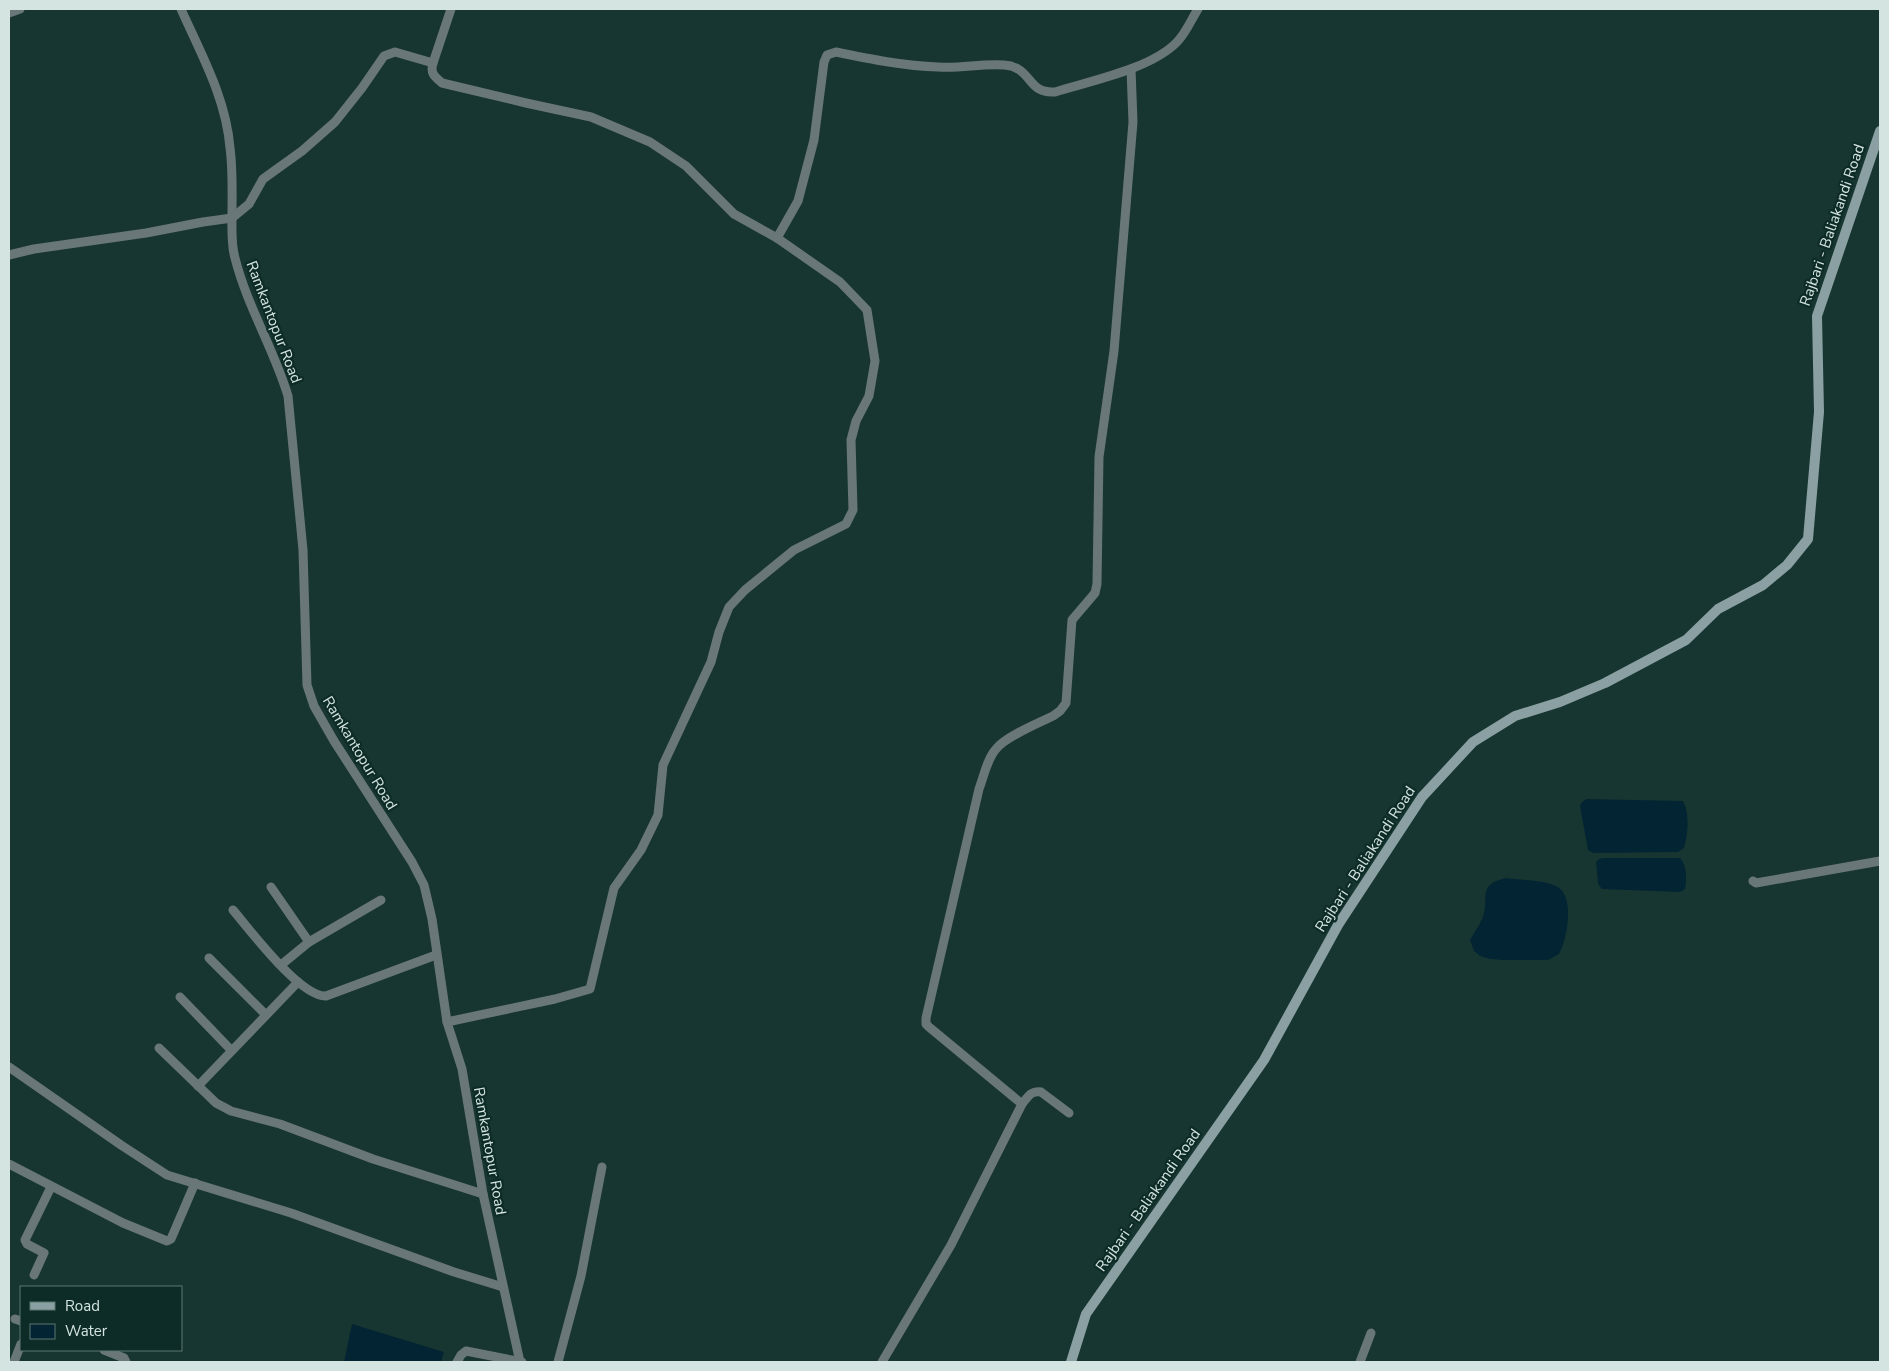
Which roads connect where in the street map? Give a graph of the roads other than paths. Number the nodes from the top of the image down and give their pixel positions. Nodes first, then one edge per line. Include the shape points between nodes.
1 (20, 9) edge
2 (181, 9) edge
3 (451, 9) edge
4 (1198, 9) edge
5 (9, 13) edge
6 (433, 63) junction
7 (1131, 69) junction
8 (1880, 131) edge
9 (232, 218) junction
10 (777, 238) junction
11 (9, 255) edge
12 (1880, 861) edge
13 (1753, 881) dead end
14 (271, 887) dead end
15 (381, 900) dead end
16 (233, 910) dead end
17 (309, 942) junction
18 (436, 955) junction
19 (209, 958) dead end
20 (281, 965) junction
21 (298, 982) junction
22 (180, 997) dead end
23 (266, 1015) junction
24 (447, 1022) junction
25 (159, 1048) dead end
26 (231, 1050) junction
27 (9, 1067) edge
28 (198, 1086) junction
29 (1022, 1104) junction
30 (1069, 1113) dead end
31 (9, 1164) edge
32 (602, 1167) dead end
33 (195, 1183) junction
34 (51, 1187) junction
35 (483, 1194) junction
36 (34, 1275) dead end
37 (503, 1287) junction
38 (1370, 1333) dead end
39 (20, 1347) edge
40 (106, 1351) edge
41 (14, 1362) edge
42 (126, 1362) edge
43 (457, 1362) edge
44 (521, 1362) edge
45 (558, 1362) edge
46 (882, 1362) edge
47 (1071, 1362) edge
48 (1360, 1362) edge

1 - 5 street
2 - 9 street, Ramkantopur Road via 226,118
3 - 6 street
4 - 7 street via 1176,43
6 - 9 street via 394,52 384,56 335,122 263,179 249,204
6 - 10 street via 432,75 442,83 591,117 650,142 686,166 734,214
7 - 10 street via 1047,92 1036,88 1017,67 940,68 836,52 827,55 814,140 798,201
7 - 29 street via 1133,122 1114,351 1099,457 1098,584 1095,593 1072,620 1066,703 1053,716 995,749 979,788 926,1018 929,1027
8 - 47 main road, Rajbari - Baliakandi Road via 1817,316 1819,412 1808,539 1787,565 1764,585 1718,609 1686,640 1605,684 1515,716 1473,742 1422,797 1338,925 1264,1060 1086,1314
9 - 11 street
9 - 18 street, Ramkantopur Road via 235,258 288,396 302,550 307,685 314,706 334,741 424,885
10 - 24 street via 840,282 867,310 876,361 869,396 856,421 851,440 853,510 846,524 794,550 729,607 711,662 664,765 658,815 641,850 614,888 590,989
12 - 13 street
14 - 17 street
15 - 17 street
16 - 20 street
17 - 20 street
18 - 21 street via 326,996 320,996
18 - 24 street, Ramkantopur Road
19 - 23 street
20 - 21 street
21 - 23 street
22 - 26 street
23 - 26 street
24 - 35 street, Ramkantopur Road via 462,1069
25 - 28 street
26 - 28 street
27 - 33 street via 167,1175
28 - 35 street via 216,1103 231,1111 280,1124 373,1159
29 - 30 street via 1036,1091
29 - 46 street via 951,1245
31 - 34 street
32 - 45 street via 581,1276
33 - 34 street via 170,1239 166,1241
33 - 37 street
34 - 36 street via 25,1240 44,1254
35 - 37 street, Ramkantopur Road
37 - 44 street, Ramkantopur Road
38 - 48 street
39 - 41 street
40 - 42 street via 124,1358
43 - 44 street via 466,1352

